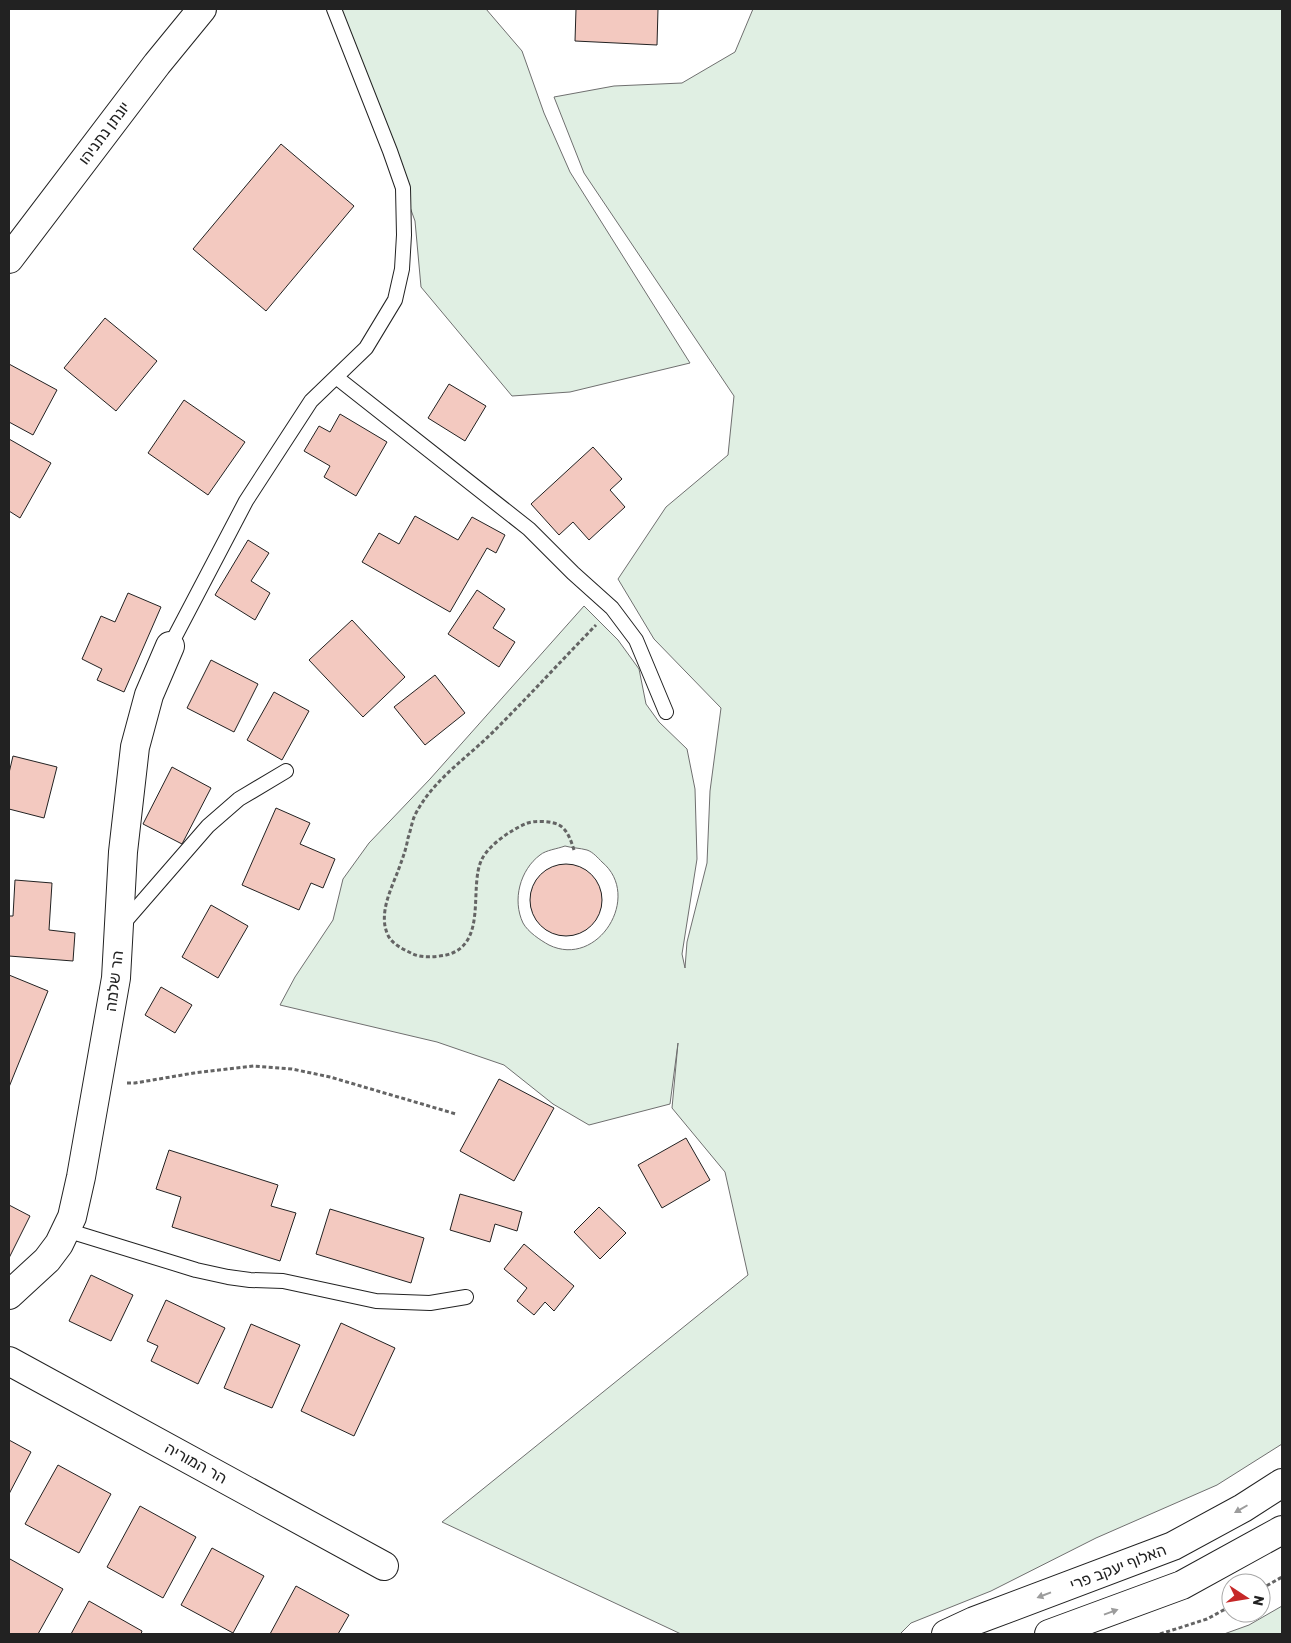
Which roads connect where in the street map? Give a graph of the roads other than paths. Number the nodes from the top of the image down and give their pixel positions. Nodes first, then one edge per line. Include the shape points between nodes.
1 (202, 9) edge
2 (334, 9) edge
3 (9, 259) edge
4 (336, 378) junction
5 (170, 646) joint
6 (666, 712) dead end
7 (286, 771) dead end
8 (120, 928) junction
9 (66, 1230) junction
10 (9, 1296) edge
11 (466, 1297) dead end
12 (9, 1361) edge
13 (1282, 1483) edge
14 (1282, 1530) edge
15 (384, 1566) dead end
16 (946, 1634) edge
17 (1049, 1634) edge

1 - 3 street, יונתן נתניהו
2 - 4 lane via 403,188 404,235 402,269 395,300 366,348
4 - 5 lane via 311,401 246,502
4 - 6 lane via 530,529 612,608 636,640
5 - 8 street, הר שלמה via 149,695 134,748 123,852
7 - 8 lane via 240,799 208,826
8 - 9 street, הר שלמה via 116,978 98,1083 81,1177
9 - 10 street, הר שלמה via 47,1260
9 - 11 lane via 228,1277 283,1281 376,1301 430,1303
12 - 15 street, הר המוריה
13 -> 16 street, האלוף יעקב פרי via 1173,1546
17 -> 14 street via 1182,1585

